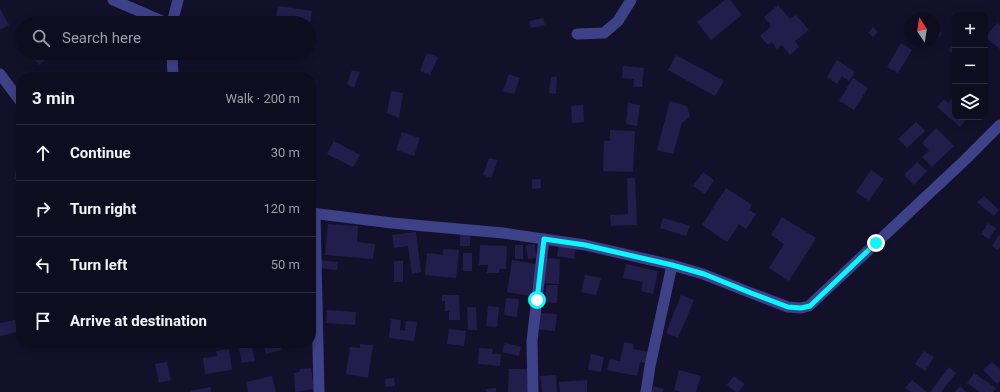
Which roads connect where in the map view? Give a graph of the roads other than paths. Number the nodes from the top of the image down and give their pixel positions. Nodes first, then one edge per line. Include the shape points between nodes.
1 (113, 0) edge
2 (178, 0) edge
3 (631, 0) edge
4 (151, 16) edge
5 (174, 16) edge
6 (577, 34) dead end
7 (172, 60) edge
8 (173, 72) edge
9 (0, 74) edge
10 (16, 95) edge
11 (1000, 126) edge
12 (316, 213) edge
13 (544, 239) junction
14 (672, 265) junction
15 (316, 302) edge
16 (319, 392) edge
17 (533, 392) edge
18 (646, 392) edge

1 - 4 street
2 - 5 street
3 - 6 street via 618,21 604,33
7 - 8 street
9 - 10 street
11 - 14 street via 810,306 788,307 704,274
12 - 13 street via 392,224
13 - 14 street via 585,245
13 - 17 street via 532,341
14 - 18 street
15 - 16 street

